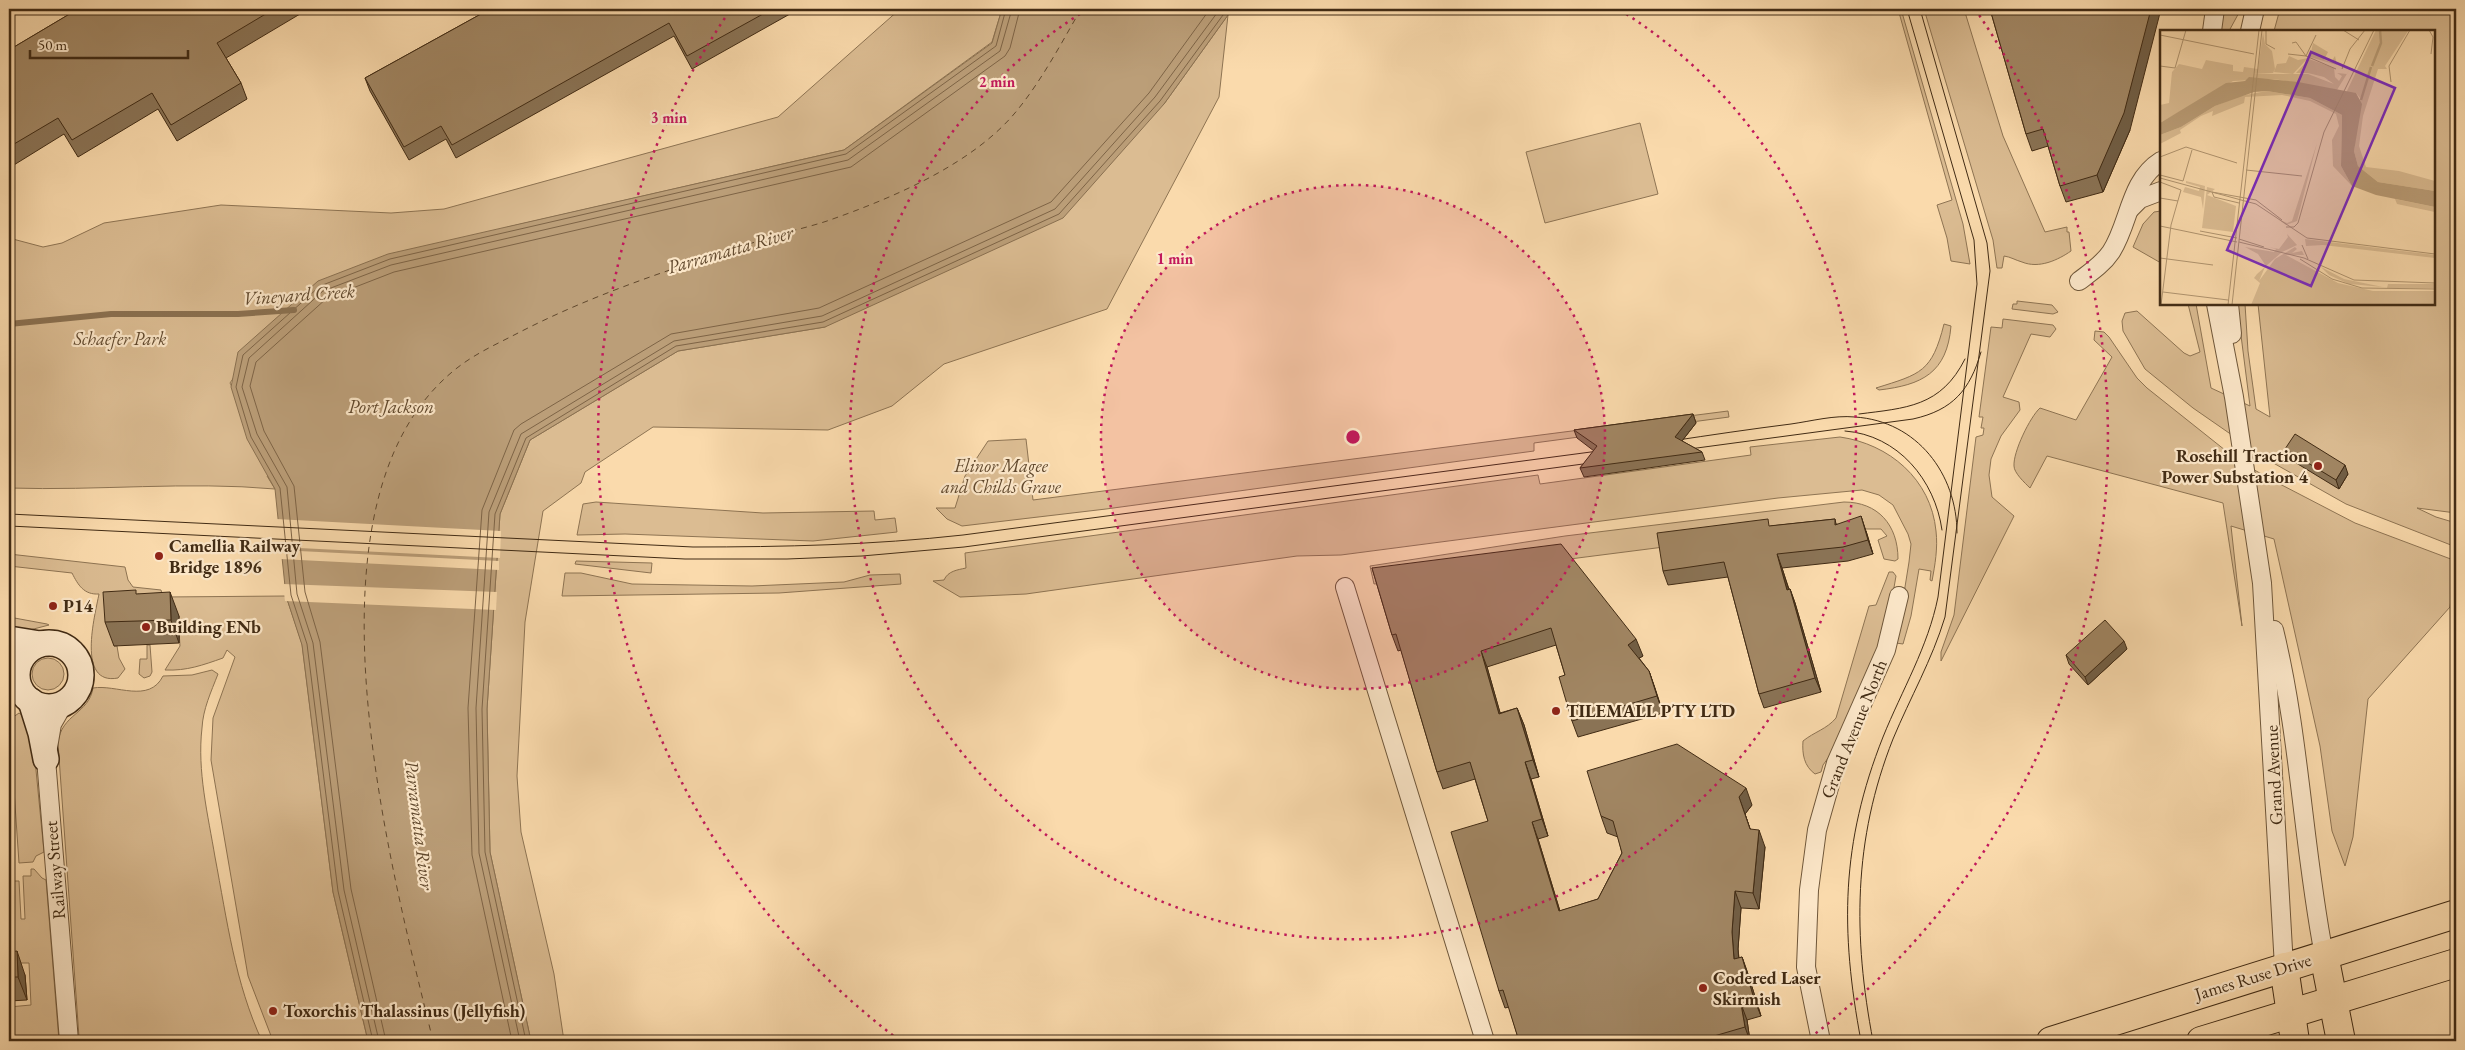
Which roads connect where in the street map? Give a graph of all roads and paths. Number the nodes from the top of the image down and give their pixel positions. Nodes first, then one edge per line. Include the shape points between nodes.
1 (2208, 9) edge
2 (2215, 9) edge
3 (2255, 9) edge
4 (2206, 30) edge
5 (2212, 30) edge
6 (2250, 30) edge
7 (2160, 162) edge
8 (2160, 191) edge
9 (2128, 212) junction
10 (2079, 281) dead end
11 (2216, 305) edge
12 (2229, 305) edge
13 (2234, 397) junction
14 (2262, 583) junction
15 (1344, 587) dead end
16 (1900, 596) dead end
17 (9, 639) edge
18 (40, 644) junction
19 (20, 689) edge
20 (64, 703) junction
21 (46, 759) junction
22 (2456, 914) edge
23 (2324, 955) junction
24 (2456, 963) edge
25 (2284, 967) junction
26 (2334, 1000) junction
27 (2290, 1013) junction
28 (2249, 1035) edge
29 (68, 1041) edge
30 (1485, 1041) edge
31 (1821, 1041) edge
32 (2051, 1041) edge
33 (2201, 1041) edge
34 (2295, 1041) edge
35 (2341, 1041) edge

1 - 4 street
2 - 5 street
3 - 6 street
7 - 9 street via 2140,182
8 - 9 street via 2140,199
9 - 10 street via 2112,251
11 - 13 street, Grand Avenue
12 - 13 street, Grand Avenue
13 - 14 street, Grand Avenue
14 - 23 street, Grand Avenue via 2286,685 2314,906
14 - 25 street, Grand Avenue
15 - 30 street
16 - 31 street, Grand Avenue North via 1886,650 1827,789 1813,857 1806,942 1809,991
17 - 18 street
18 - 19 street via 21,660 18,673
18 - 20 street via 64,647 74,654 80,665 80,683
19 - 20 street via 48,707
19 - 21 street via 41,733
20 - 21 street, Railway Street via 52,724
21 - 29 street, Railway Street
22 - 23 main road, James Ruse Drive
23 - 25 main road, James Ruse Drive
23 - 26 main road
24 - 26 main road
25 - 27 main road
25 - 32 main road, James Ruse Drive
26 - 27 main road
26 - 35 main road
27 - 28 main road
27 - 34 main road
28 - 33 main road

